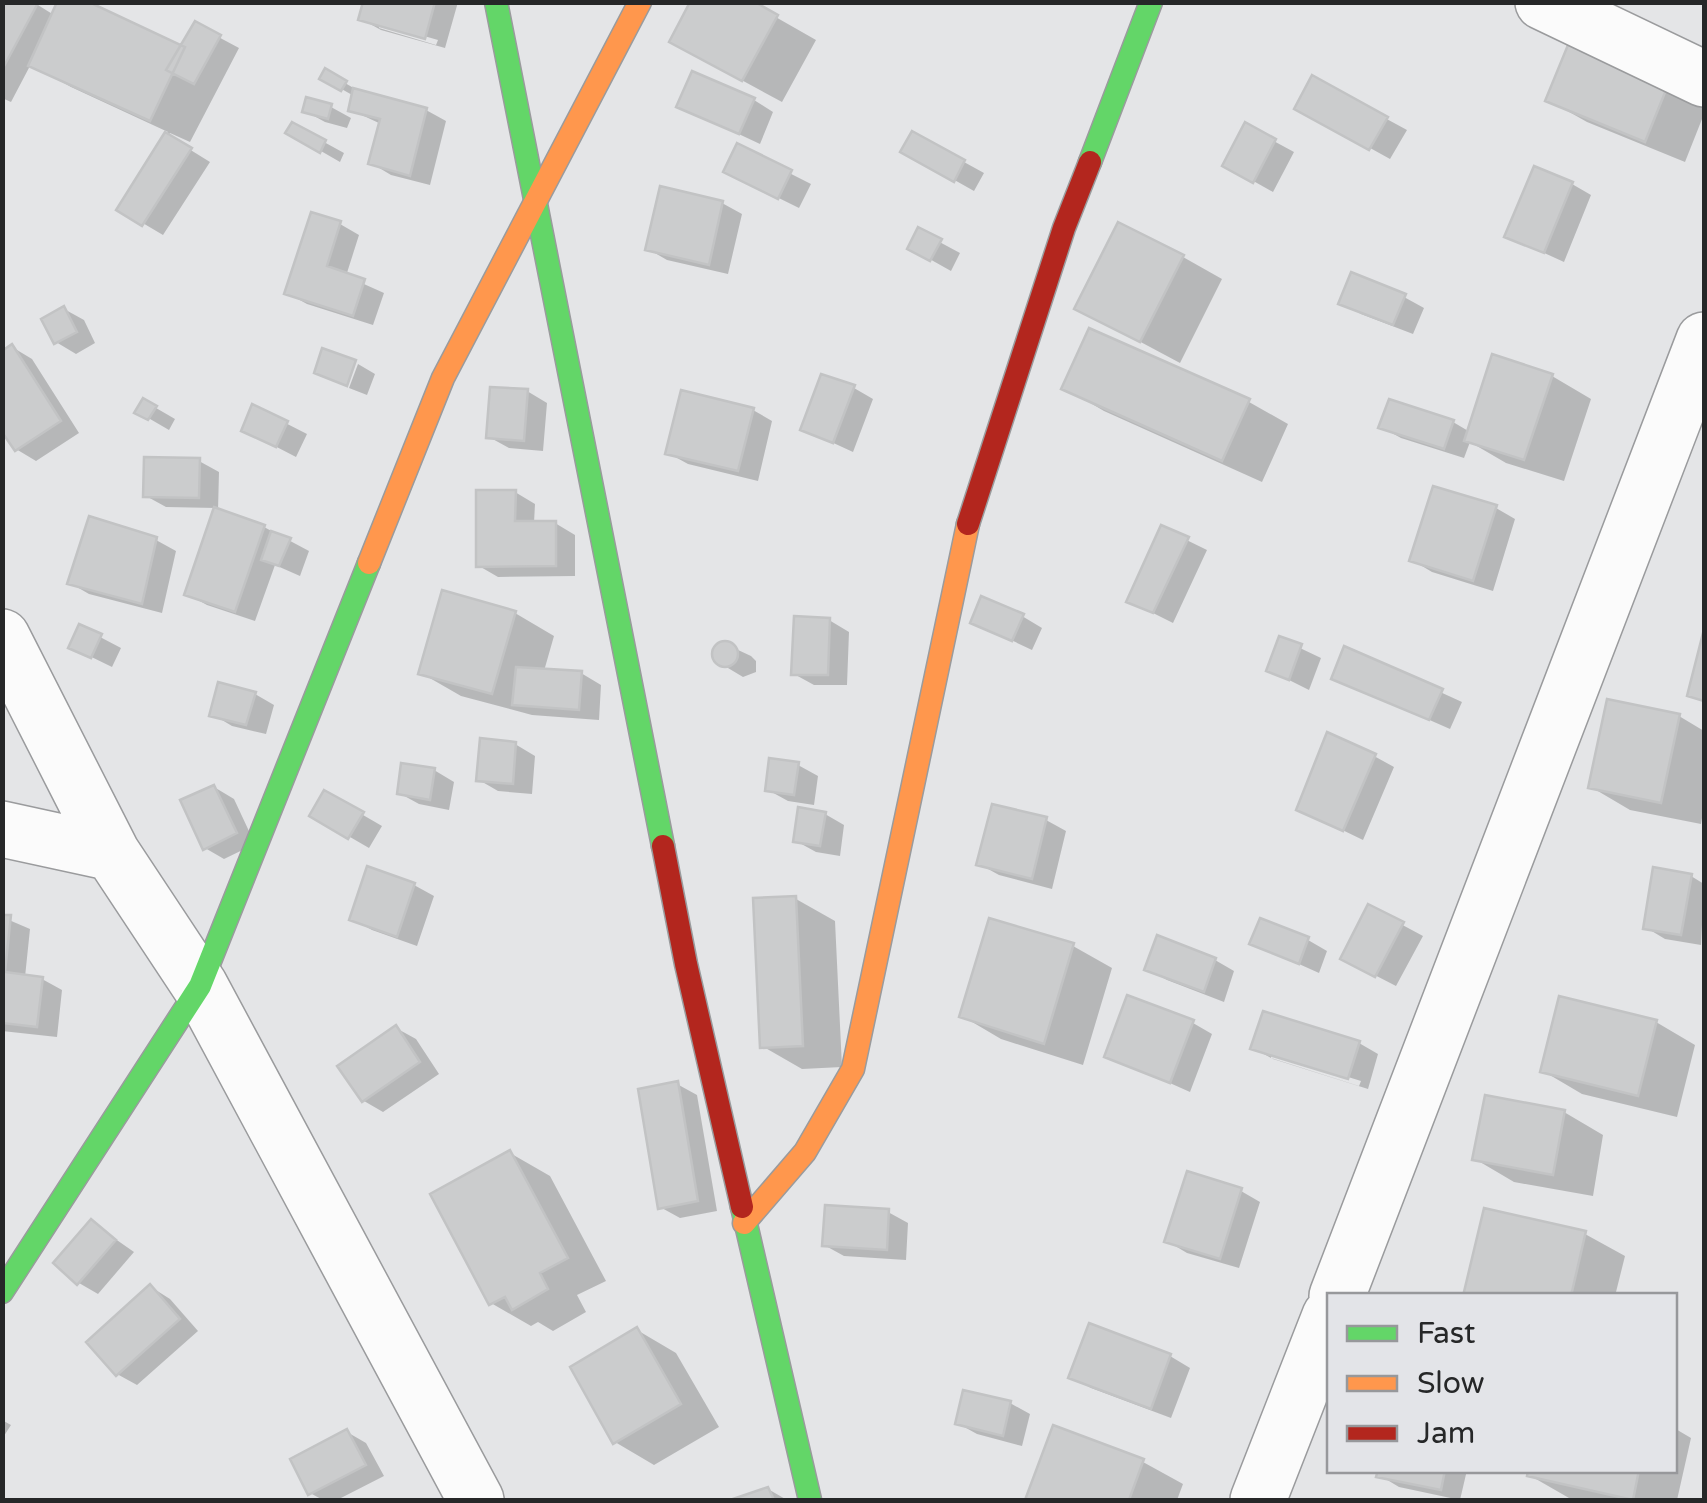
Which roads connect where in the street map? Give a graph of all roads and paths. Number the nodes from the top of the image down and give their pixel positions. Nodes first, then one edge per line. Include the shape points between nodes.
1 (496, 2) edge
2 (640, 2) edge
3 (1150, 2) edge
4 (1543, 2) edge
5 (1704, 79) edge
6 (536, 200) junction
7 (1704, 340) edge
8 (2, 637) edge
9 (2, 829) edge
10 (112, 853) junction
11 (200, 986) junction
12 (744, 1223) junction
13 (2, 1292) edge
14 (1338, 1293) edge
15 (1327, 1324) edge
16 (476, 1500) edge
17 (810, 1500) edge
18 (1258, 1500) edge

1 - 6 street
2 - 6 street
3 - 12 street via 1064,228 968,524 853,1069 805,1152
4 - 5 street
6 - 11 street via 444,378
6 - 12 street via 686,964
7 - 14 street
8 - 10 street
9 - 10 street
10 - 11 street
11 - 13 street
11 - 16 street
12 - 17 street
15 - 18 street

